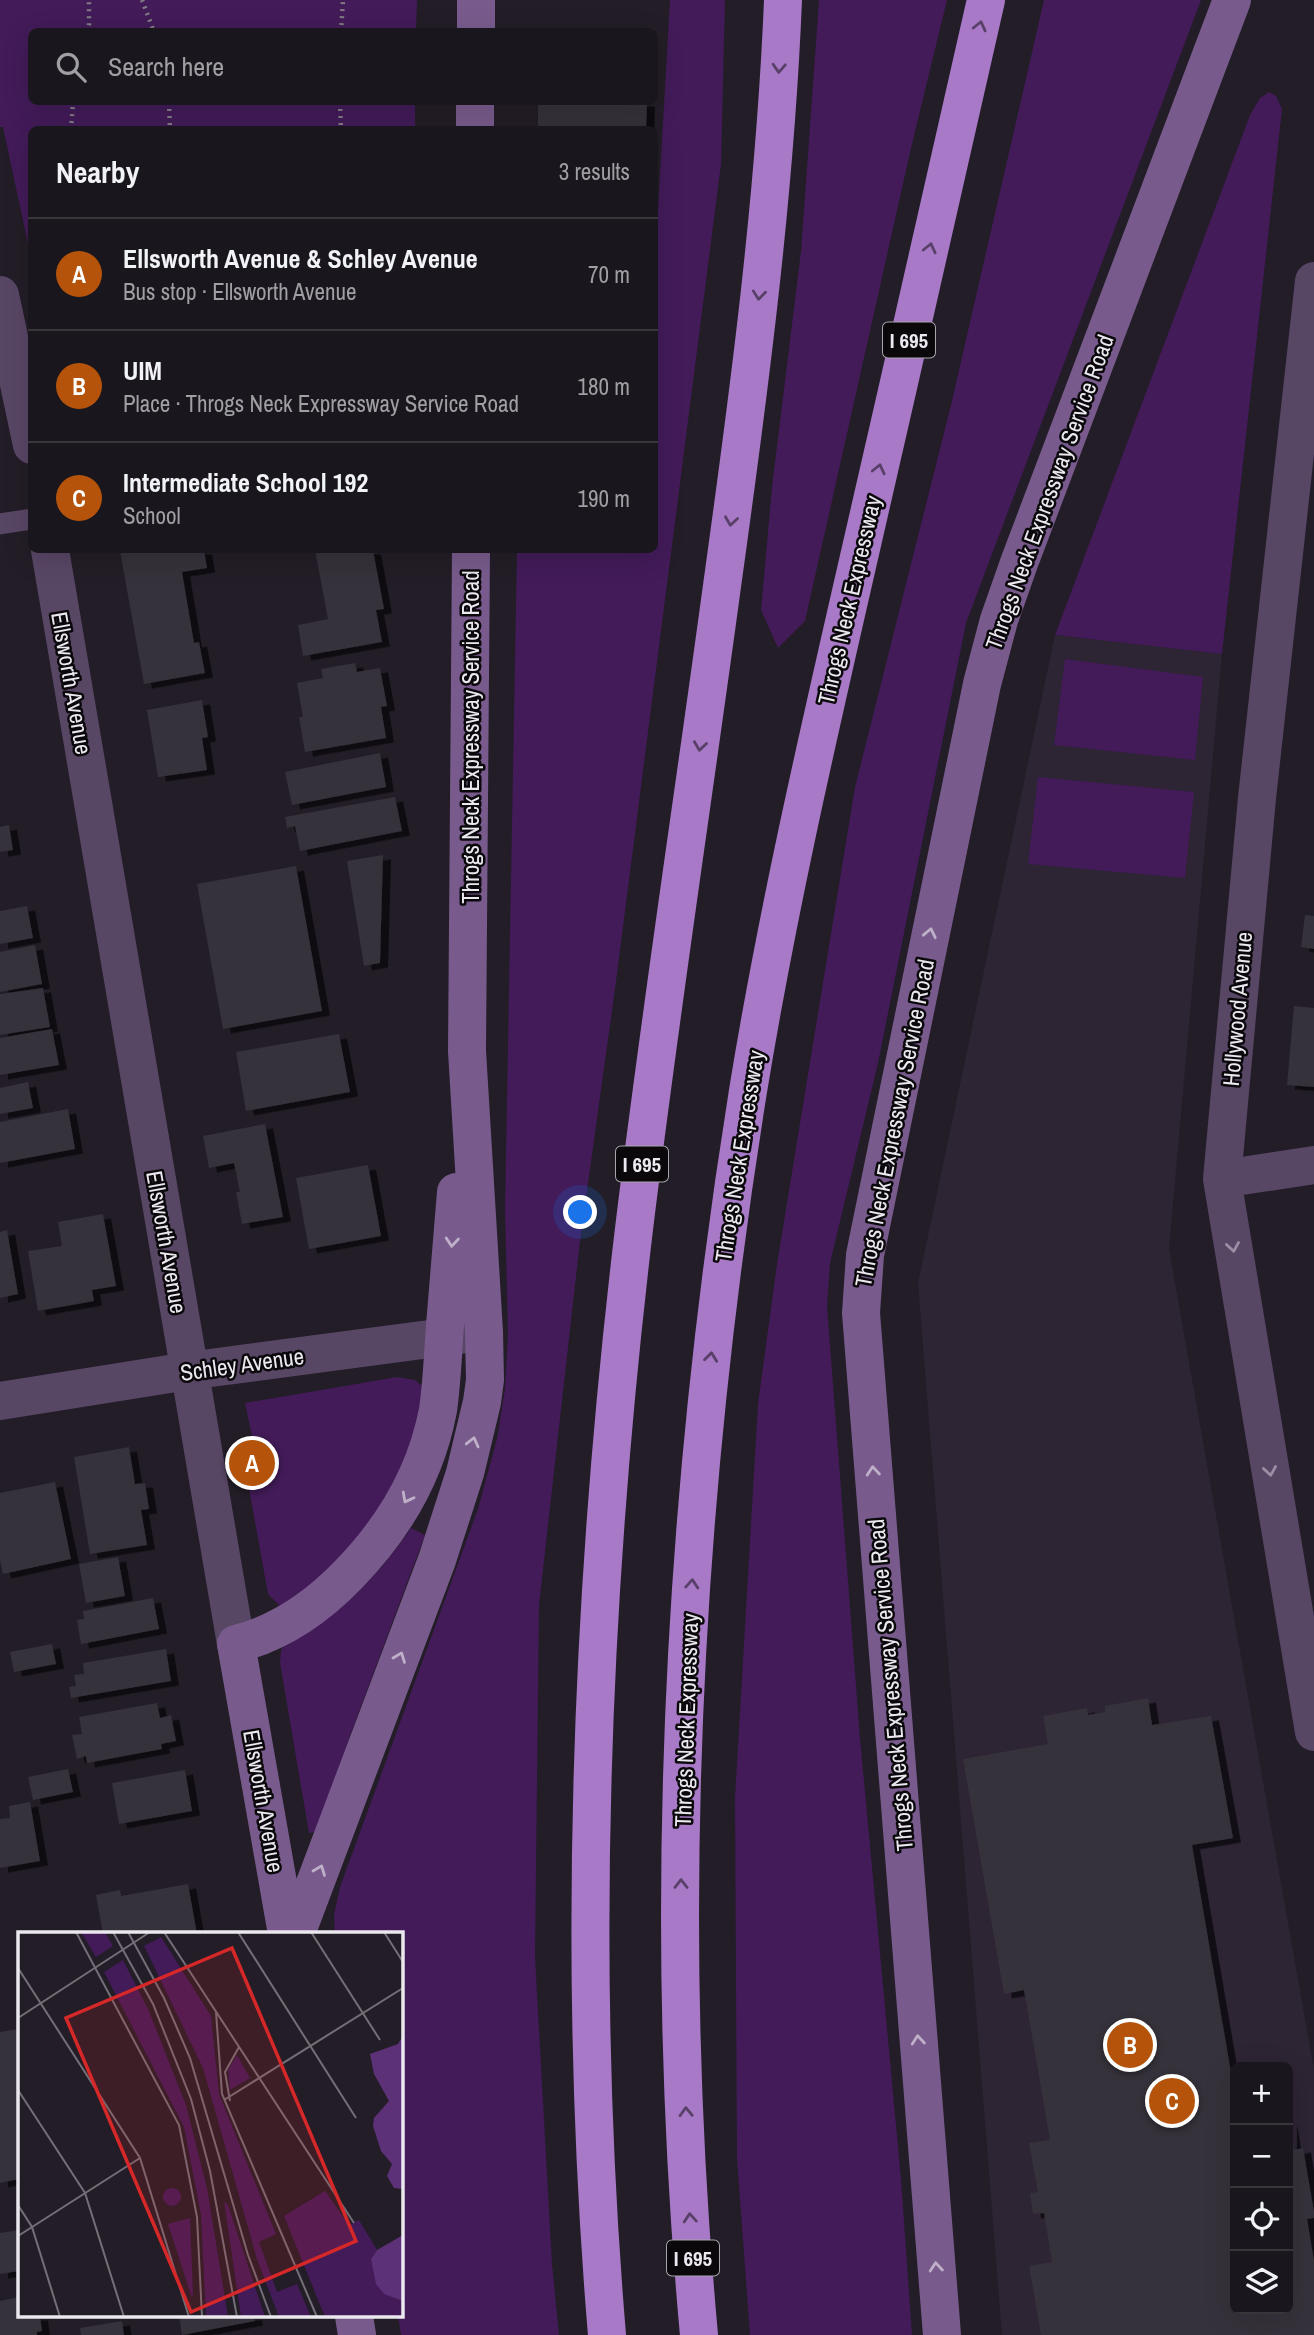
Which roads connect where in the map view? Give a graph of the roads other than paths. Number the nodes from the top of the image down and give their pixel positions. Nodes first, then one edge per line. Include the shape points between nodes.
1 (476, 0) edge
2 (783, 0) edge
3 (986, 0) edge
4 (1232, 0) edge
5 (476, 28) edge
6 (475, 105) edge
7 (475, 126) edge
8 (1314, 281) edge
9 (0, 295) edge
10 (28, 426) edge
11 (28, 520) edge
12 (0, 524) edge
13 (51, 553) edge
14 (471, 553) edge
15 (467, 1051) junction
16 (1314, 1165) edge
17 (1222, 1179) junction
18 (484, 1332) junction
19 (444, 1337) junction
20 (188, 1371) junction
21 (0, 1401) edge
22 (236, 1644) junction
23 (1314, 1732) edge
24 (287, 1932) edge
25 (297, 1932) edge
26 (607, 2335) edge
27 (699, 2335) edge
28 (942, 2335) edge

1 - 5 street
2 -> 26 highway, I 695 via 774,147 753,351 636,1215 601,1570 591,1775 590,1980
27 -> 3 highway, Throgs Neck Expressway / I 695 via 683,2043 681,1840 693,1568 717,1310 783,892
28 -> 4 street, Throgs Neck Expressway Service Road via 860,1313 862,1276 969,743 999,620
6 - 7 street
8 - 17 street, Hollywood Avenue via 1256,798
9 - 10 street
11 - 12 lane
13 - 20 street, Ellsworth Avenue
14 - 15 street, Throgs Neck Expressway Service Road
15 - 18 street, Throgs Neck Expressway Service Road
15 -> 19 street, Throgs Neck Expressway Service Road
16 - 17 street
17 -> 23 street, Hollywood Avenue
18 - 19 street, Schley Avenue
25 -> 18 street, Throgs Neck Expressway Service Road via 459,1493 482,1402
19 - 20 street, Schley Avenue
19 -> 22 street, Throgs Neck Expressway Service Road via 438,1409 429,1447 391,1524 359,1564 317,1603 275,1630
20 - 21 street, Schley Avenue
20 - 22 street, Ellsworth Avenue
22 - 24 street, Ellsworth Avenue

